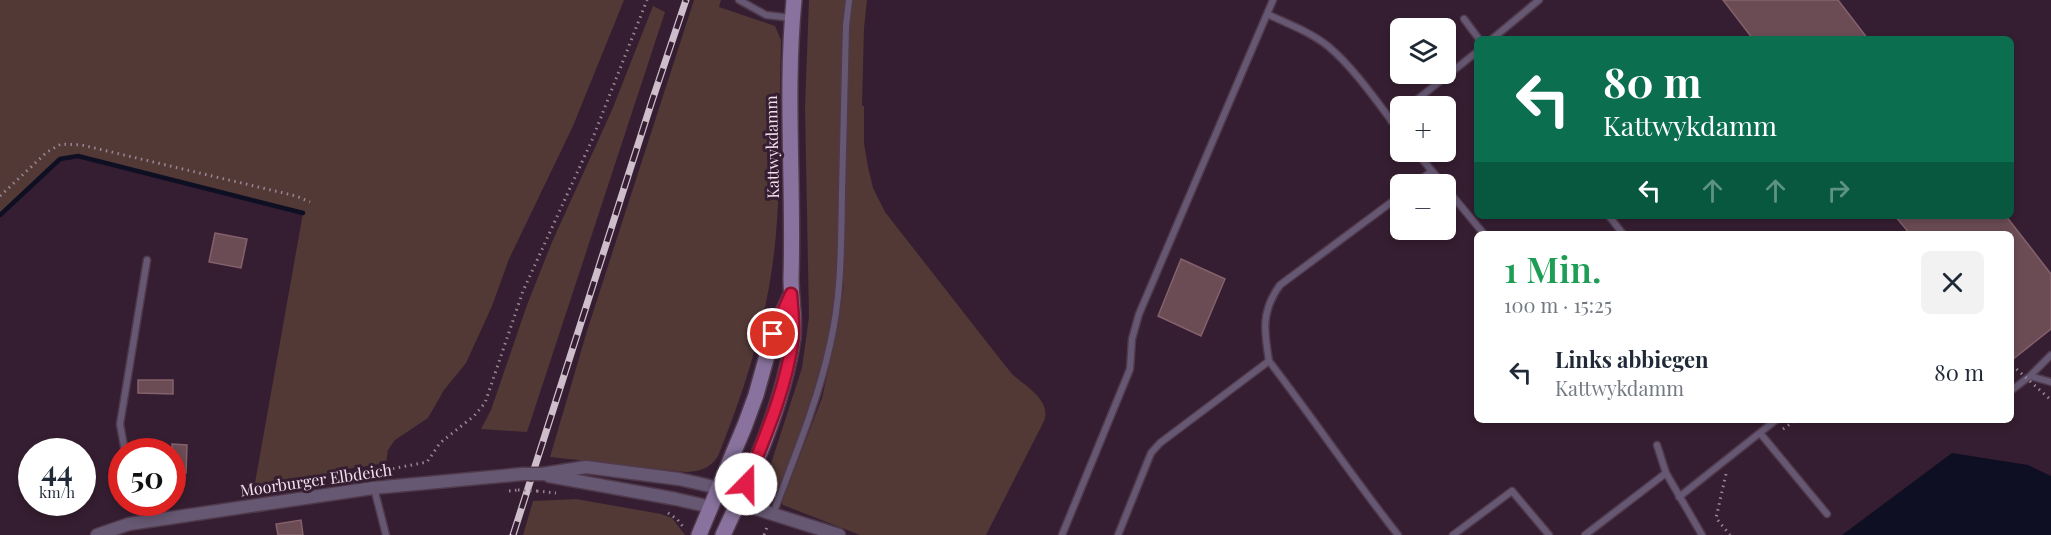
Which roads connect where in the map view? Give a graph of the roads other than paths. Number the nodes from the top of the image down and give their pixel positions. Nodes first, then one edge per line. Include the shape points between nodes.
1 (739, 0) edge
2 (794, 0) edge
3 (849, 0) edge
4 (1273, 0) edge
5 (1539, 0) edge
6 (1267, 14) junction
7 (792, 18) junction
8 (1464, 19) dead end
9 (1477, 36) edge
10 (1496, 36) edge
11 (1474, 54) edge
12 (1422, 96) edge
13 (1390, 120) edge
14 (1424, 162) edge
15 (1432, 171) junction
16 (1428, 174) edge
17 (1435, 174) edge
18 (1456, 200) edge
19 (1390, 203) edge
20 (1611, 219) edge
21 (1482, 231) edge
22 (1621, 231) edge
23 (147, 260) dead end
24 (791, 294) junction
25 (2051, 355) edge
26 (1269, 361) junction
27 (2030, 376) junction
28 (2051, 382) edge
29 (2014, 388) edge
30 (1770, 423) edge
31 (1760, 433) junction
32 (122, 438) edge
33 (1657, 445) dead end
34 (1666, 473) junction
35 (542, 474) junction
36 (374, 488) junction
37 (719, 488) junction
38 (1679, 497) junction
39 (738, 503) junction
40 (711, 507) junction
41 (773, 514) junction
42 (1827, 514) dead end
43 (149, 516) edge
44 (151, 521) junction
45 (1696, 531) edge
46 (693, 533) edge
47 (97, 535) edge
48 (386, 535) edge
49 (723, 535) edge
50 (839, 535) edge
51 (1062, 535) edge
52 (1118, 535) edge
53 (1398, 535) edge
54 (1453, 535) edge
55 (1549, 535) edge
56 (1585, 535) edge
57 (1702, 535) edge

1 - 7 lane via 766,15
2 - 7 main road, Kattwykdamm
3 - 41 lane via 840,287 817,397
4 - 6 lane
5 - 10 lane
6 - 13 lane via 1328,47
6 - 51 lane via 1139,314 1132,339 1131,369
7 - 24 main road, Kattwykdamm
8 - 9 lane
11 - 12 lane
14 - 15 lane
15 - 16 lane
15 - 17 lane
18 - 21 lane
19 - 26 lane via 1280,285 1266,313 1264,331
20 - 22 lane
23 - 32 lane via 120,424
24 - 37 main road, Kattwykdamm
24 - 39 main road, Kattwykdamm via 793,335 786,372 768,430
25 - 27 lane
26 - 52 lane via 1151,453
26 - 53 lane
27 - 28 lane
27 - 29 lane
30 - 31 lane
31 - 38 lane
31 - 42 lane
33 - 34 lane
34 - 38 lane
34 - 56 lane
35 - 36 street, Moorburger Elbdeich, bridge
35 - 37 street, Moorburger Elbdeich via 586,467
35 - 40 street, Moorburger Elbdeich
36 - 44 street, Moorburger Elbdeich
36 - 48 lane
37 - 39 main road
37 - 40 main road, Kattwykdamm
38 - 45 lane
39 - 40 main road via 726,508
39 - 41 street
39 - 49 main road, Kattwykdamm
40 - 46 main road, Kattwykdamm
41 - 50 street
43 - 44 lane
44 - 47 street, Moorburger Elbdeich
45 - 57 lane
54 - 55 lane via 1512,491

